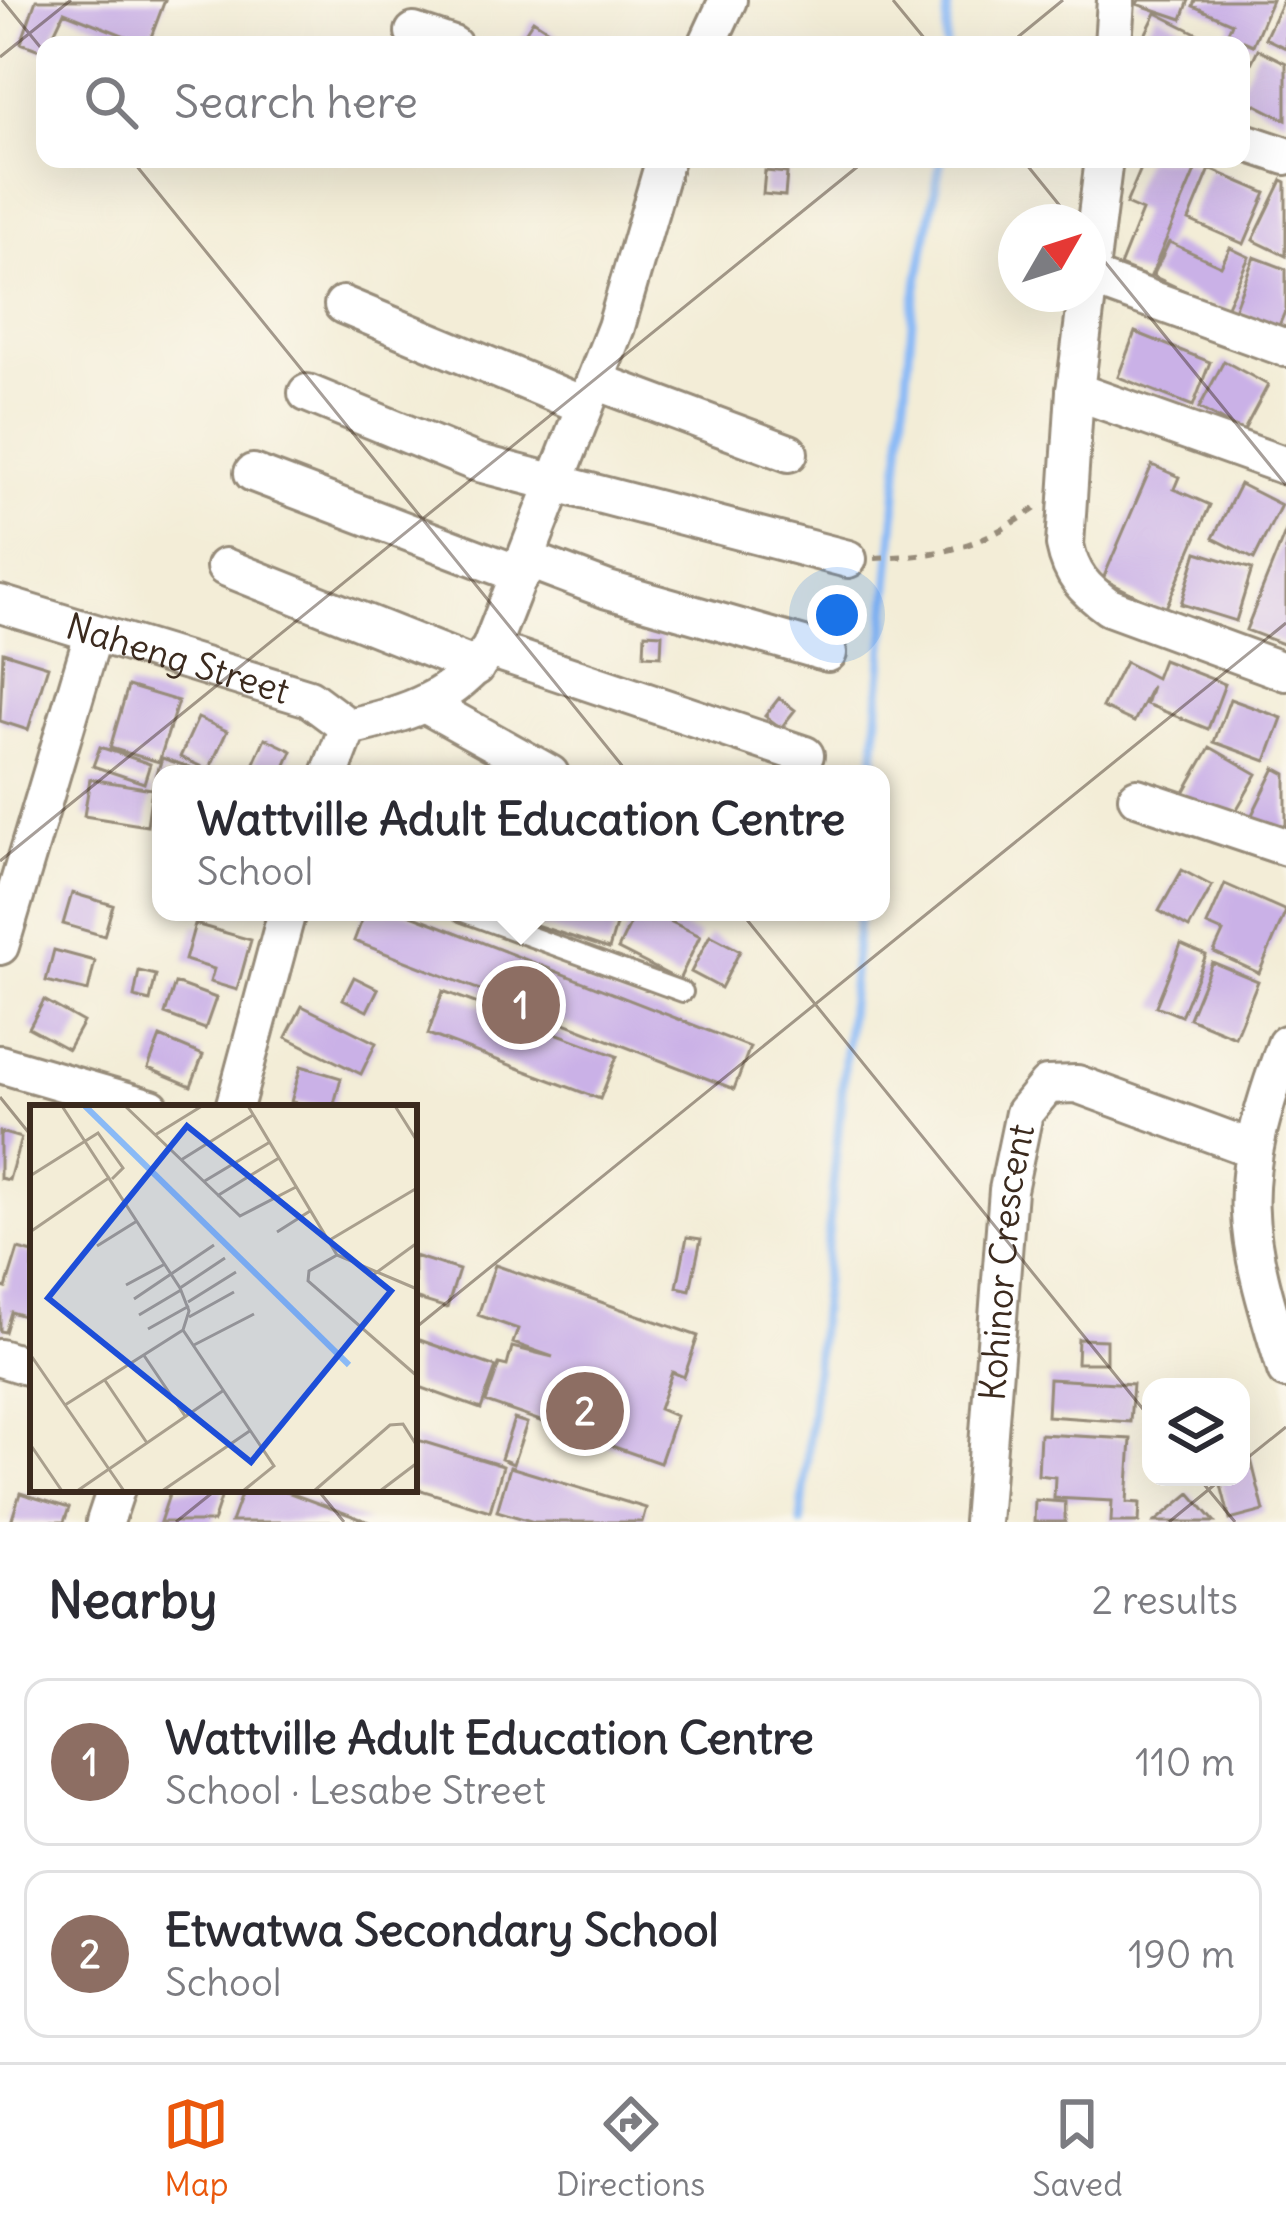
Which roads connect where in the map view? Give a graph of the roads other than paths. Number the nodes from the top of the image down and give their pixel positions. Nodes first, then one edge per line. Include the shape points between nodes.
1 (728, 0) edge
2 (1116, 0) edge
3 (415, 32) dead end
4 (427, 36) edge
5 (711, 36) edge
6 (1114, 36) edge
7 (1250, 144) edge
8 (1286, 156) edge
9 (662, 168) edge
10 (1103, 168) edge
11 (1099, 204) edge
12 (1106, 283) edge
13 (343, 305) dead end
14 (1087, 312) edge
15 (1286, 348) edge
16 (1075, 391) junction
17 (307, 393) dead end
18 (589, 393) junction
19 (789, 453) dead end
20 (1286, 466) edge
21 (253, 473) dead end
22 (556, 479) junction
23 (848, 559) road end
24 (225, 567) dead end
25 (525, 567) junction
26 (0, 604) edge
27 (93, 634) junction
28 (828, 653) dead end
29 (483, 658) junction
30 (1286, 672) edge
31 (428, 706) junction
32 (348, 727) junction
33 (805, 755) dead end
34 (333, 765) edge
35 (534, 765) edge
36 (1137, 797) dead end
37 (1286, 847) edge
38 (285, 921) edge
39 (488, 921) edge
40 (0, 946) edge
41 (683, 992) dead end
42 (1284, 1054) edge
43 (0, 1064) edge
44 (141, 1105) edge
45 (235, 1105) edge
46 (1251, 1148) junction
47 (0, 1358) edge
48 (30, 1367) edge
49 (1286, 1370) edge
50 (115, 1492) edge
51 (105, 1522) edge
52 (982, 1522) edge

1 - 5 street
2 - 6 street
3 - 4 street
7 - 8 street
9 - 18 street
10 - 11 street
12 - 15 street
13 - 18 street
14 - 16 street
16 - 20 street
16 - 30 street via 1065,545 1078,580 1109,607
17 - 22 street via 475,462
18 - 19 street
18 - 22 street
21 - 25 street
22 - 23 street
22 - 25 street
24 - 29 street
25 - 28 street
25 - 29 street
26 - 27 street, Naheng Street
27 - 32 street, Naheng Street via 309,698
27 - 40 street
29 - 31 street
29 - 33 street
31 - 32 street
31 - 35 street
32 - 34 street
36 - 37 street
38 - 45 street
39 - 41 lane
42 - 46 street
43 - 44 street
46 - 49 street via 1251,1249
46 - 52 street, Kohinor Crescent via 1077,1084 1047,1085 1030,1100 1008,1190
47 - 48 street
50 - 51 street

